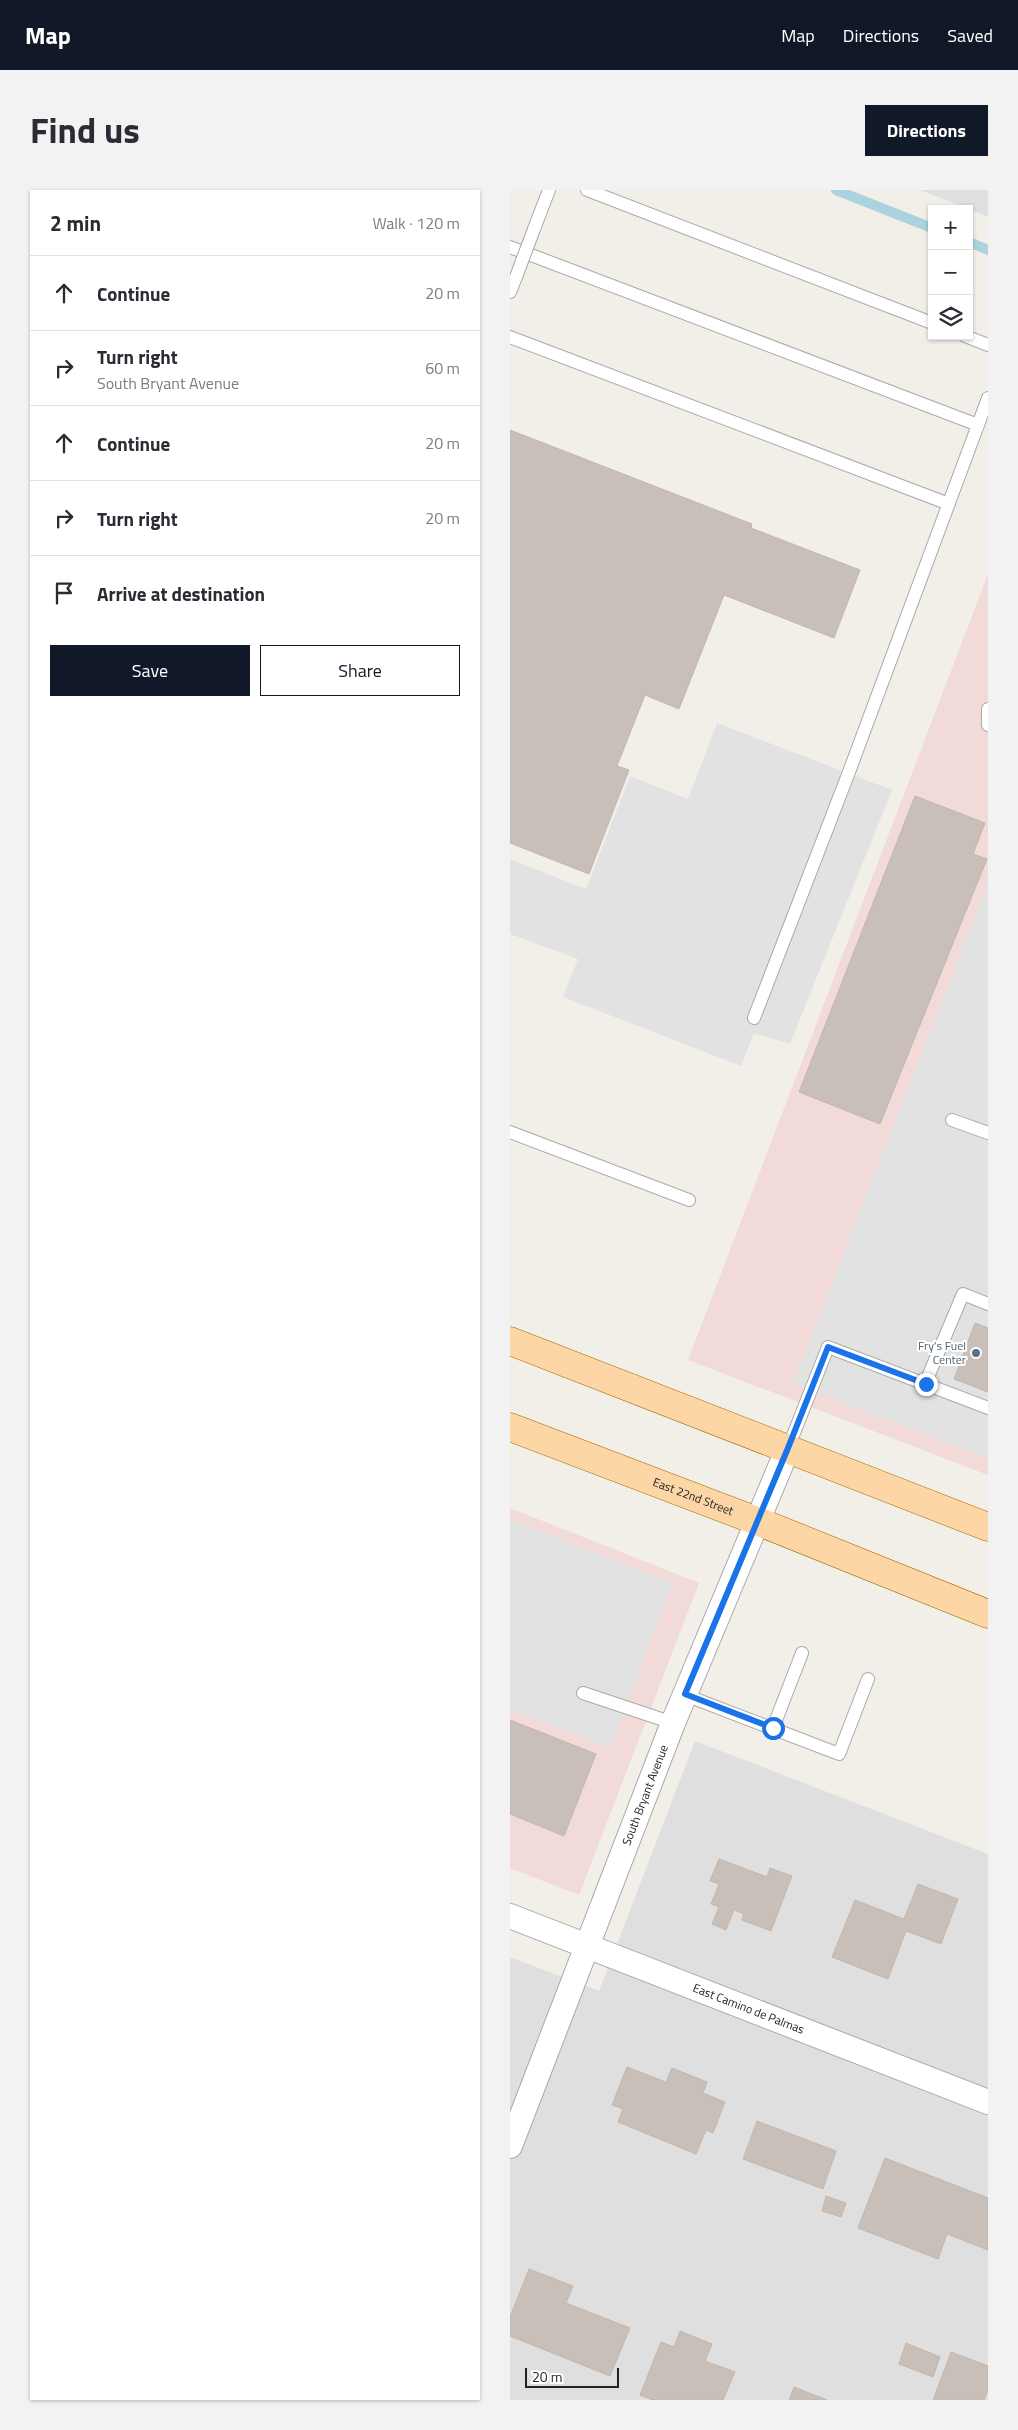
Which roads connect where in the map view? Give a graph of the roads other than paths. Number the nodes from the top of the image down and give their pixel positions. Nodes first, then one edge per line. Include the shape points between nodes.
1 (549, 190) edge
2 (587, 190) edge
3 (510, 247) edge
4 (510, 292) edge
5 (928, 321) edge
6 (510, 337) edge
7 (973, 339) edge
8 (988, 345) edge
9 (988, 398) edge
10 (978, 425) junction
11 (949, 504) junction
12 (988, 709) edge
13 (988, 725) edge
14 (754, 1018) dead end
15 (952, 1120) dead end
16 (510, 1132) edge
17 (988, 1133) edge
18 (688, 1200) dead end
19 (988, 1304) edge
20 (510, 1341) edge
21 (926, 1384) junction
22 (988, 1408) edge
23 (510, 1427) edge
24 (788, 1448) junction
25 (757, 1521) junction
26 (988, 1526) edge
27 (988, 1614) edge
28 (802, 1653) dead end
29 (868, 1679) dead end
30 (583, 1693) dead end
31 (685, 1694) junction
32 (674, 1723) junction
33 (773, 1728) junction
34 (510, 1916) edge
35 (588, 1946) junction
36 (988, 2102) edge
37 (510, 2146) edge

1 - 4 lane, bridge
2 - 5 lane
3 - 10 lane
6 - 11 lane
7 - 8 lane
9 - 10 lane
10 - 11 lane
11 - 14 lane
12 - 13 lane
15 - 17 lane
16 - 18 lane
19 - 21 lane via 963,1294
20 - 24 main road
21 - 22 lane
21 - 24 lane via 828,1347
23 - 25 main road, East 22nd Street
24 - 25 street, South Bryant Avenue
24 - 26 main road
25 - 27 main road, East 22nd Street
25 - 31 street, South Bryant Avenue
28 - 33 lane
29 - 33 lane via 838,1754
30 - 32 lane
31 - 32 street, South Bryant Avenue
31 - 33 lane
32 - 35 street, South Bryant Avenue
34 - 35 street, East Camino de Palmas
35 - 36 street, East Camino de Palmas
35 - 37 street, South Bryant Avenue

